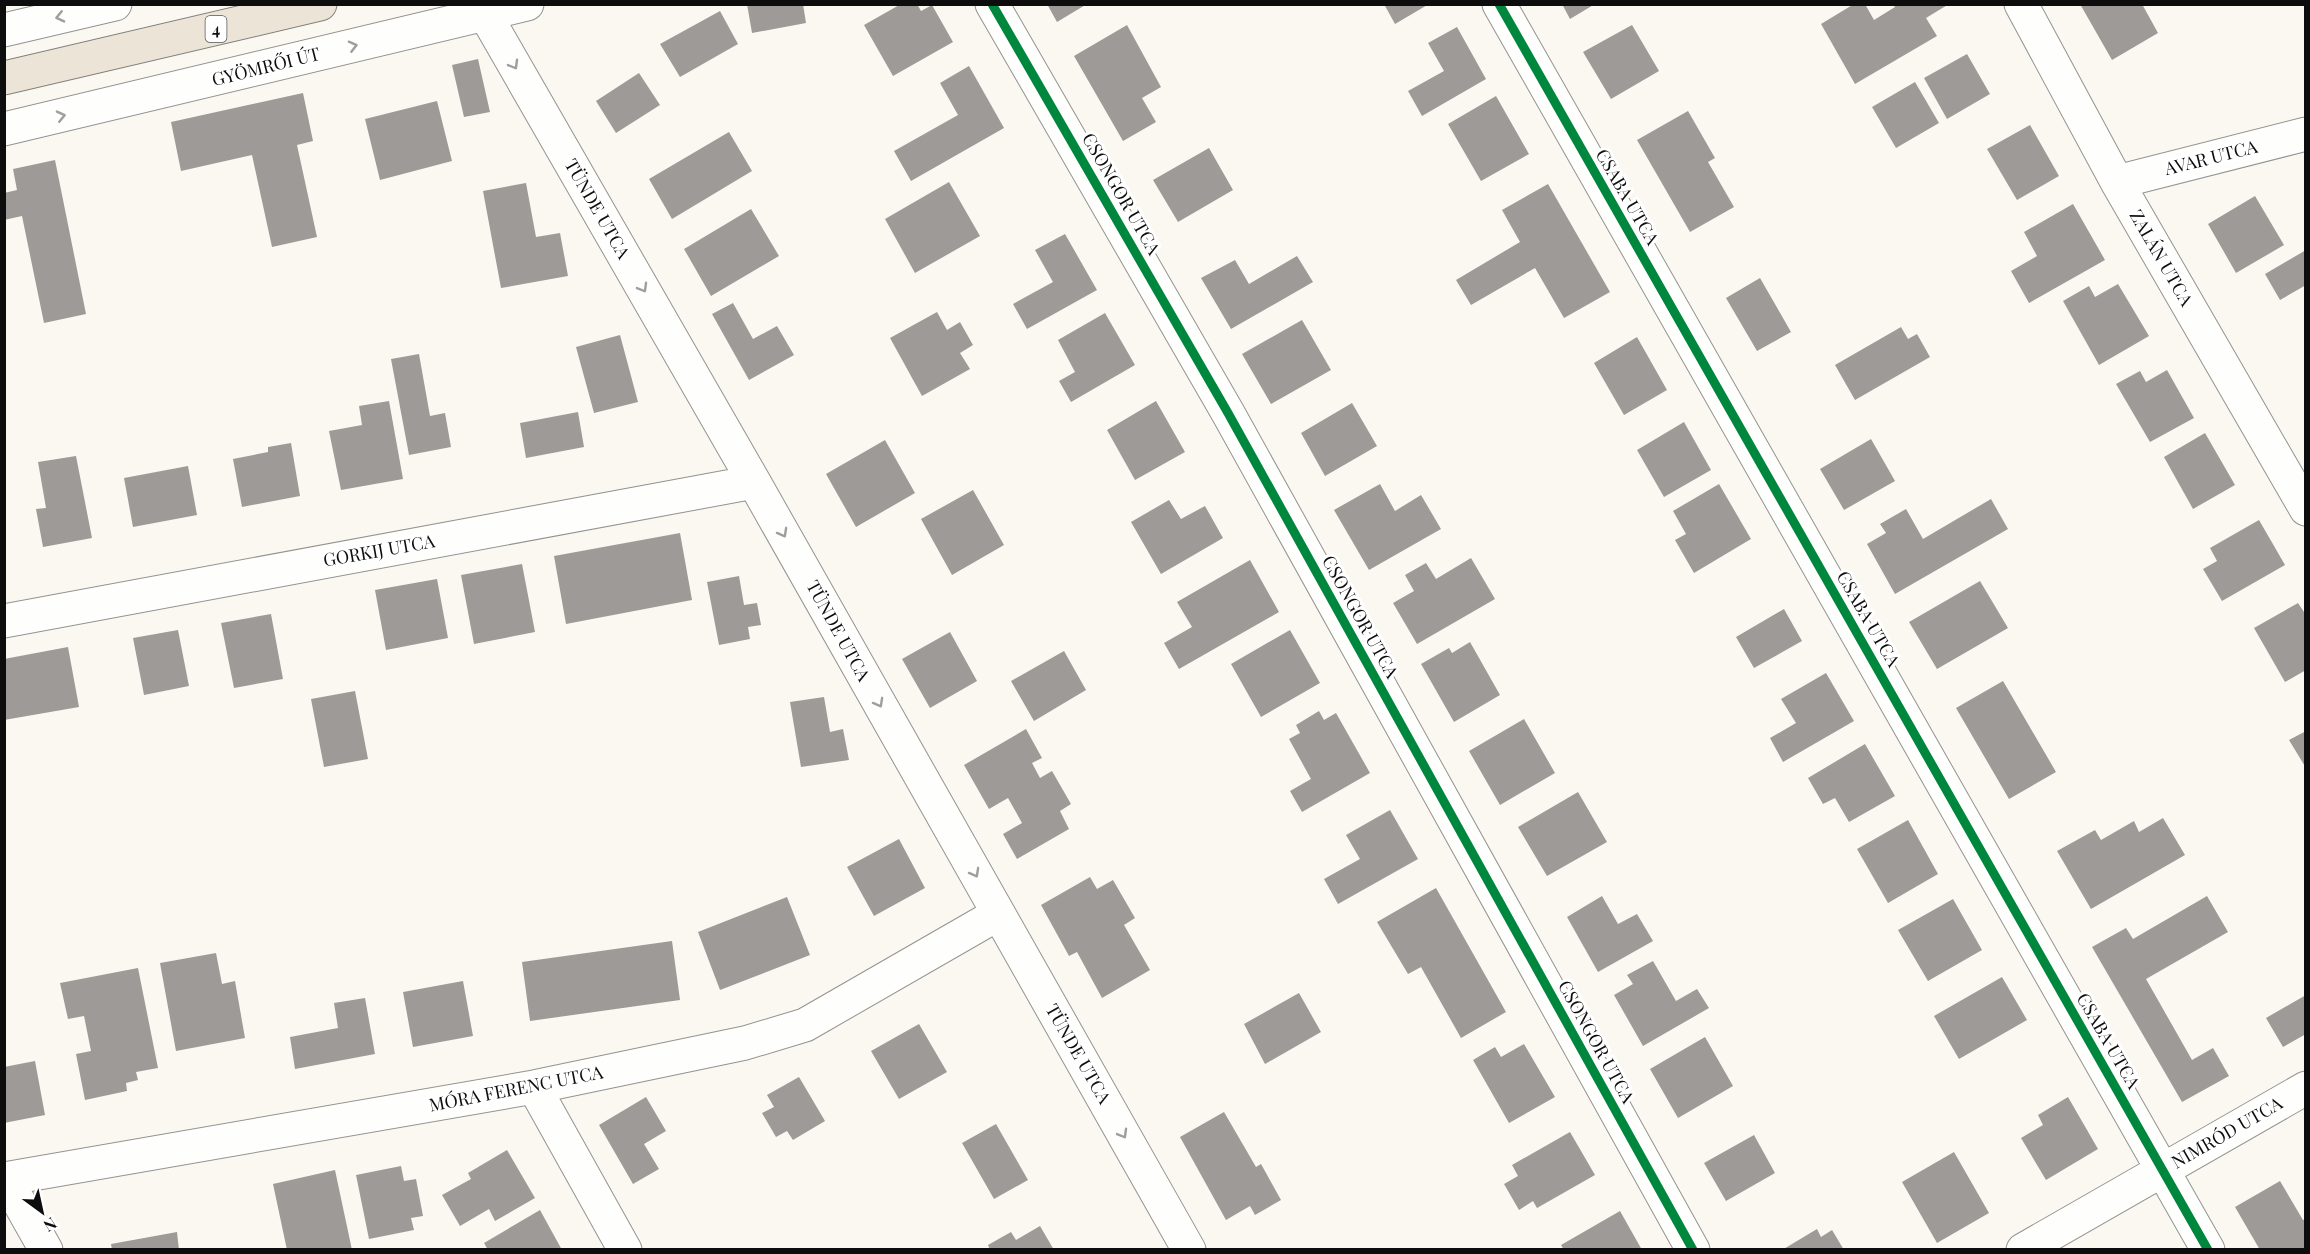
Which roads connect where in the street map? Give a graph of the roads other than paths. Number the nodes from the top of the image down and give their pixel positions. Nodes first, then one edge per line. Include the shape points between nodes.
1 (115, 4) edge
2 (320, 4) edge
3 (527, 4) edge
4 (992, 4) edge
5 (1499, 4) edge
6 (2021, 4) edge
7 (485, 14) junction
8 (4, 30) edge
9 (4, 78) edge
10 (4, 129) edge
11 (2306, 134) edge
12 (2117, 182) junction
13 (754, 482) junction
14 (2306, 509) edge
15 (4, 621) edge
16 (998, 914) junction
17 (534, 1087) junction
18 (2306, 1088) edge
19 (2163, 1170) junction
20 (5, 1179) edge
21 (46, 1250) edge
22 (625, 1250) edge
23 (1189, 1250) edge
24 (1693, 1250) edge
25 (2023, 1250) edge
26 (2208, 1250) edge

1 -> 8 street
2 - 9 main road, 4
3 - 7 street, GYÖMRŐI ÚT
4 - 24 street, CSONGOR UTCA via 1228,413
5 - 19 street, CSABA UTCA
6 - 12 street, ZALÁN UTCA
10 -> 7 street, GYÖMRŐI ÚT
7 -> 13 street, TÜNDE UTCA
11 - 12 street, AVAR UTCA
12 - 14 street, ZALÁN UTCA
13 - 15 street, GORKIJ UTCA
13 -> 16 street, TÜNDE UTCA
16 - 17 street, MÓRA FERENC UTCA via 805,1025 745,1043
16 -> 23 street, TÜNDE UTCA
17 - 20 street, MÓRA FERENC UTCA
17 - 22 street
18 - 19 street, NIMRÓD UTCA
19 - 25 street, NIMRÓD UTCA
19 - 26 street, CSABA UTCA
20 - 21 street

